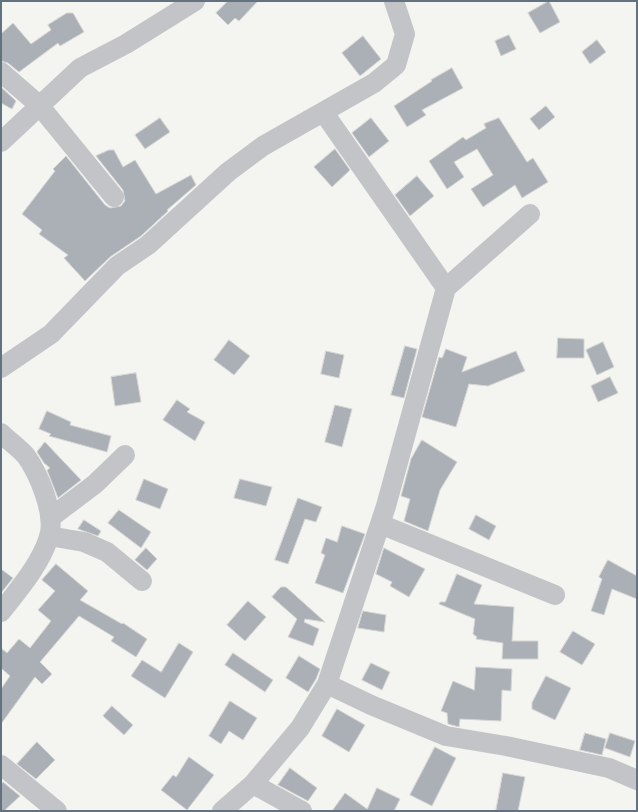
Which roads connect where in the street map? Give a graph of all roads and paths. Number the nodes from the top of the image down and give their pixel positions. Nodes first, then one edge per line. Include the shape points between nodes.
1 (195, 1) edge
2 (394, 1) edge
3 (1, 72) edge
4 (39, 105) junction
5 (324, 113) junction
6 (1, 142) edge
7 (114, 198) dead end
8 (530, 214) dead end
9 (446, 288) junction
10 (1, 368) edge
11 (1, 433) edge
12 (125, 456) dead end
13 (380, 524) junction
14 (50, 527) junction
15 (142, 581) dead end
16 (555, 595) dead end
17 (1, 612) edge
18 (327, 684) junction
19 (1, 765) edge
20 (637, 780) edge
21 (253, 784) junction
22 (53, 811) edge
23 (222, 811) edge
24 (302, 811) edge

1 - 4 street via 126,44 80,68
2 - 5 street via 405,34 396,65 374,83
3 - 4 street
4 - 6 street
4 - 7 street
5 - 9 street
5 - 10 street via 263,146 228,172 148,245 117,266 51,334
8 - 9 street
9 - 13 street
11 - 14 street via 26,457 45,493
12 - 14 street
13 - 16 street
13 - 18 street
14 - 15 street via 107,552
14 - 17 street via 35,566
18 - 20 street via 446,736 609,768
18 - 21 street via 300,728
19 - 22 street
21 - 23 street
21 - 24 street

